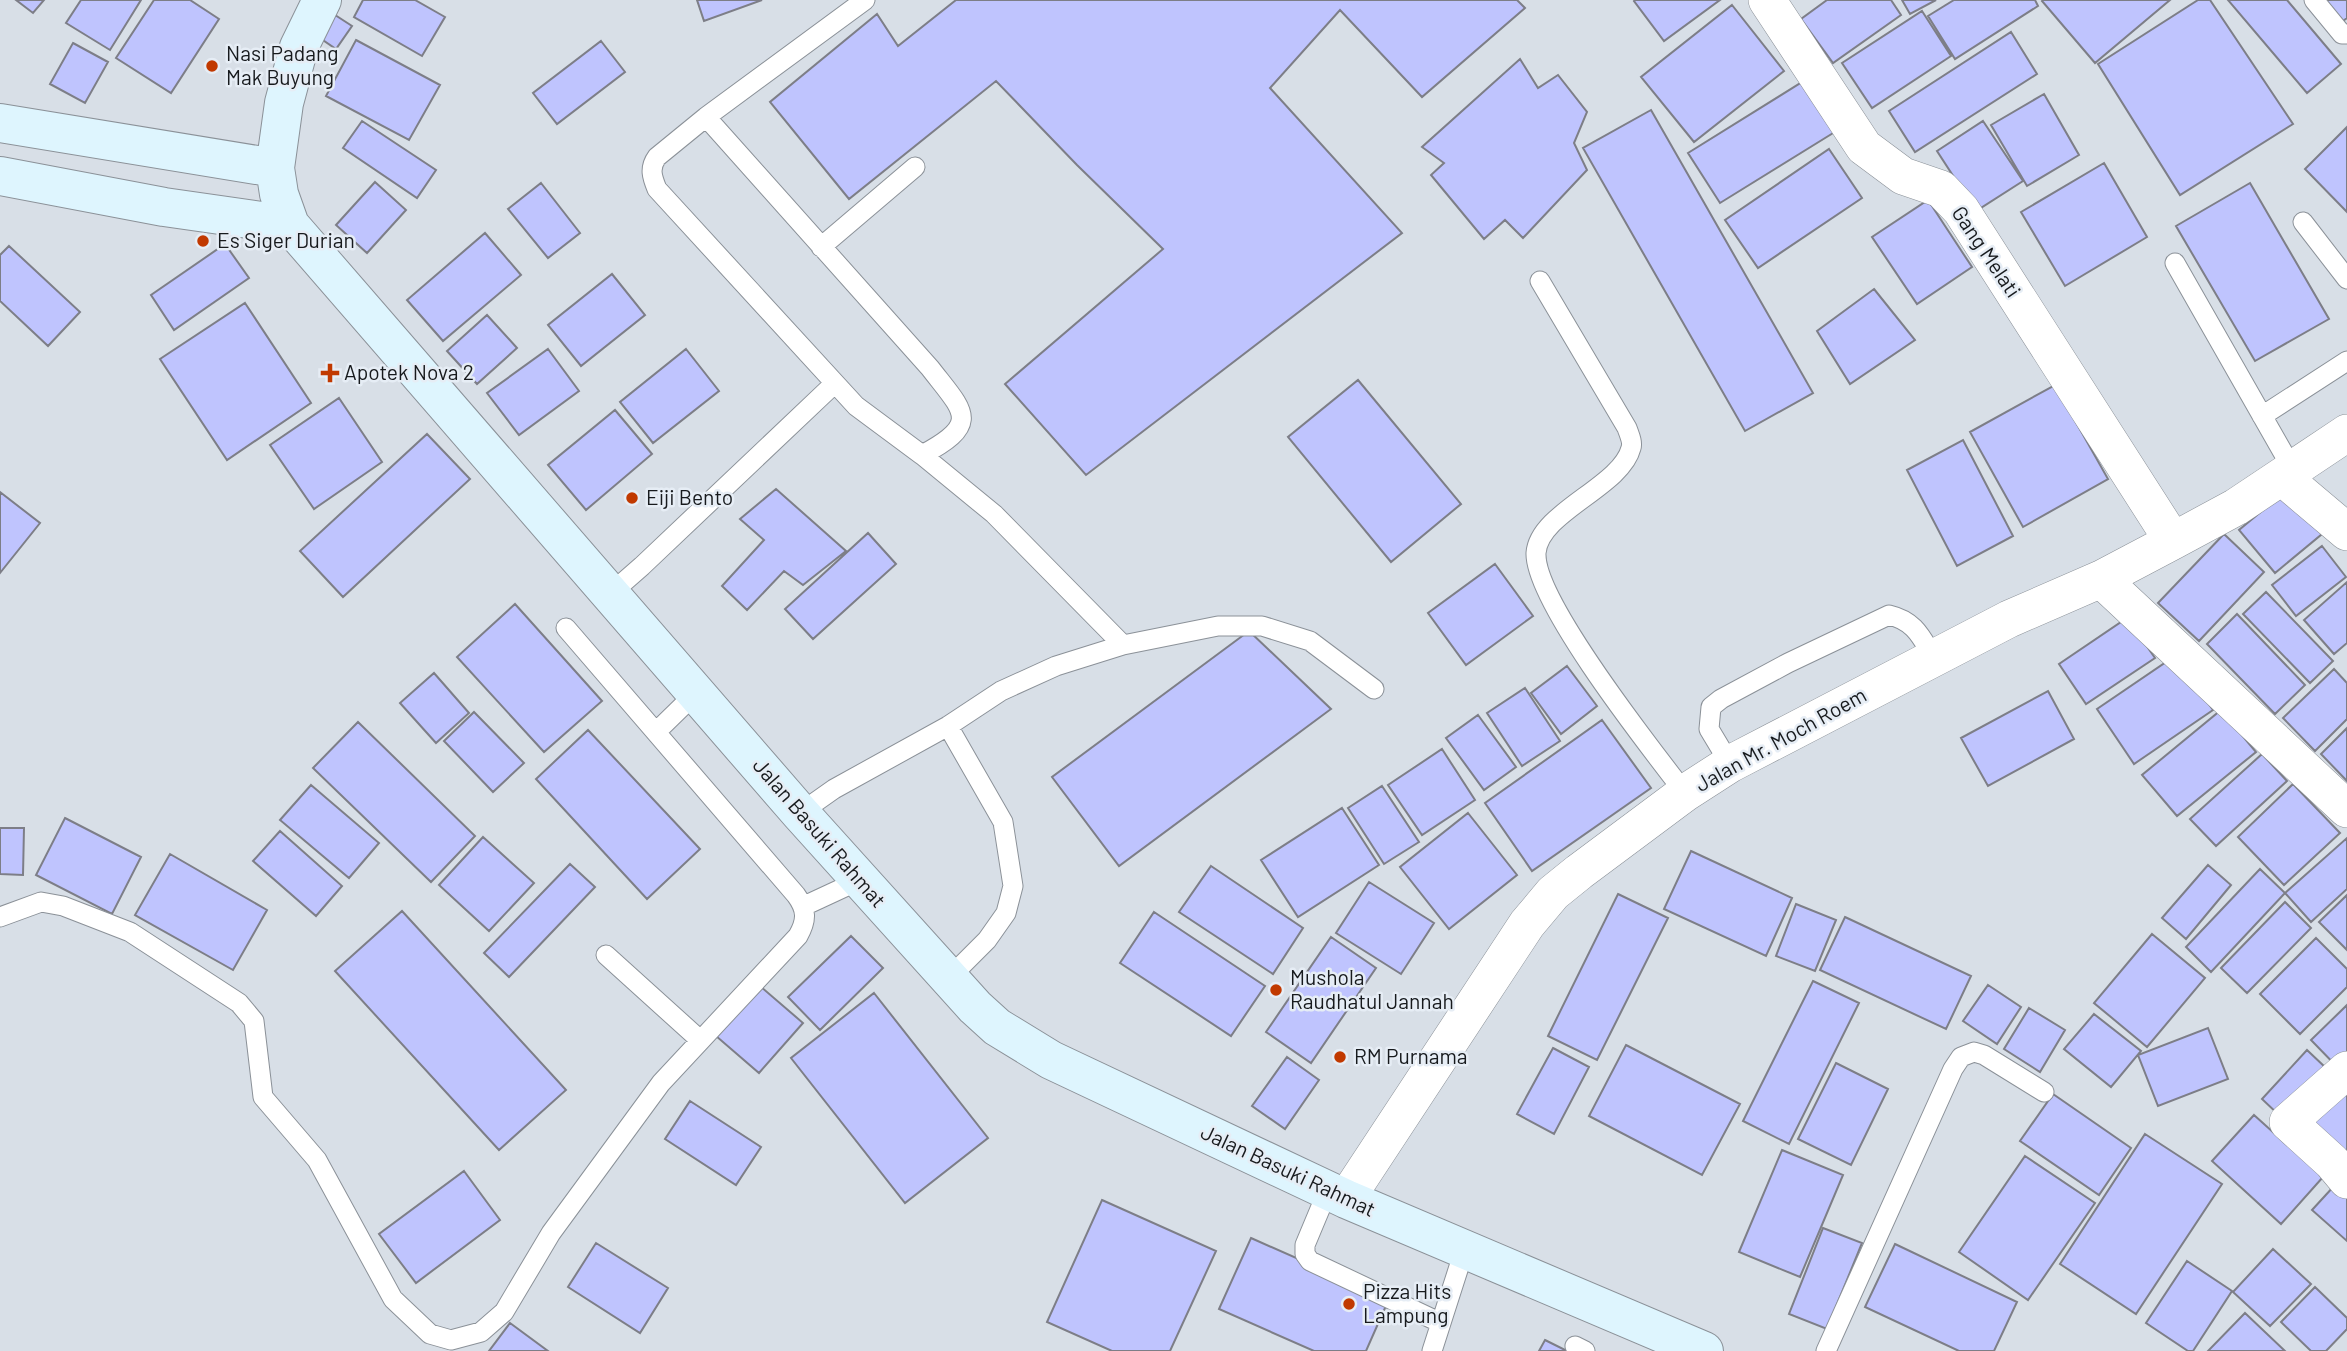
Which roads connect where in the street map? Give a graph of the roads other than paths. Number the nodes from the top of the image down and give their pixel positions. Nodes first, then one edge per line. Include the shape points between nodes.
1 (322, 0) edge
2 (866, 0) edge
3 (1767, 0) edge
4 (2314, 0) edge
5 (2347, 34) edge
6 (706, 117) junction
7 (0, 123) edge
8 (915, 167) dead end
9 (275, 168) junction
10 (0, 176) edge
11 (2303, 222) dead end
12 (290, 225) junction
13 (821, 247) junction
14 (2175, 263) dead end
15 (2347, 279) edge
16 (1540, 281) dead end
17 (2347, 360) edge
18 (834, 384) junction
19 (2263, 416) junction
20 (2347, 433) edge
21 (922, 455) junction
22 (2288, 473) junction
23 (2347, 532) edge
24 (2173, 541) junction
25 (2101, 579) junction
26 (610, 594) junction
27 (566, 628) dead end
28 (1123, 645) junction
29 (1934, 658) junction
30 (1374, 689) dead end
31 (697, 692) junction
32 (948, 726) junction
33 (656, 732) junction
34 (1730, 765) junction
35 (1685, 793) junction
36 (2347, 809) edge
37 (800, 813) junction
38 (860, 880) junction
39 (804, 906) junction
40 (0, 917) edge
41 (606, 956) dead end
42 (948, 979) junction
43 (700, 1040) junction
44 (2347, 1070) edge
45 (2044, 1092) dead end
46 (2347, 1180) edge
47 (1337, 1195) junction
48 (1465, 1248) junction
49 (1441, 1323) junction
50 (1432, 1351) edge
51 (1704, 1351) edge
52 (1826, 1351) edge

1 - 9 main road, Jalan Basuki Rahmat via 299,47 284,103
2 - 6 lane
3 - 24 street, Gang Melati via 1864,147 1903,176 1941,189 1961,210
4 - 5 lane via 2342,34
6 - 13 lane
6 - 18 lane via 652,163 657,189
7 - 9 main road
8 - 13 lane
9 - 12 main road, Jalan Basuki Rahmat
10 - 12 main road
11 - 15 lane
12 - 26 main road, Jalan Basuki Rahmat
13 - 21 lane via 958,404 961,426
14 - 19 lane
16 - 35 lane via 1627,428 1632,445 1625,464 1542,533 1536,552 1539,571 1584,656
17 - 19 lane
18 - 21 lane
18 - 26 lane
19 - 22 lane
20 - 22 street, Jalan Mr. Moch Roem
21 - 28 lane via 994,514
22 - 23 street
22 - 24 street, Jalan Mr. Moch Roem
24 - 25 street, Jalan Mr. Moch Roem
25 - 29 street, Jalan Mr. Moch Roem
25 - 36 street
26 - 31 main road, Jalan Basuki Rahmat
27 - 33 lane
28 - 30 lane via 1218,626 1262,626 1310,641
28 - 32 lane via 1056,666 1001,691
29 - 34 street, Jalan Mr. Moch Roem
29 - 34 lane via 1916,629 1904,618 1889,615 1788,663 1711,707 1709,729
31 - 33 lane
31 - 37 main road, Jalan Basuki Rahmat
32 - 37 lane
32 - 42 lane via 1003,822 1013,886 1006,914
33 - 39 lane
34 - 35 street, Jalan Mr. Moch Roem
35 - 47 street, Jalan Mr. Moch Roem via 1562,886 1527,924
37 - 38 main road, Jalan Basuki Rahmat
38 - 39 lane
38 - 42 main road, Jalan Basuki Rahmat
39 - 43 lane via 804,925 798,936
40 - 43 lane via 41,902 63,906 130,932 239,1003 254,1021 263,1097 317,1160 393,1298 430,1334 451,1340 481,1332 504,1312 559,1222 661,1083
41 - 43 lane
42 - 47 main road, Jalan Basuki Rahmat via 997,1027 1052,1060
44 - 46 street via 2288,1122
45 - 52 lane via 1984,1055 1961,1056
47 - 48 main road, Jalan Basuki Rahmat
47 - 49 lane via 1305,1245 1310,1261
48 - 49 lane
48 - 51 main road, Jalan Basuki Rahmat
49 - 50 lane

